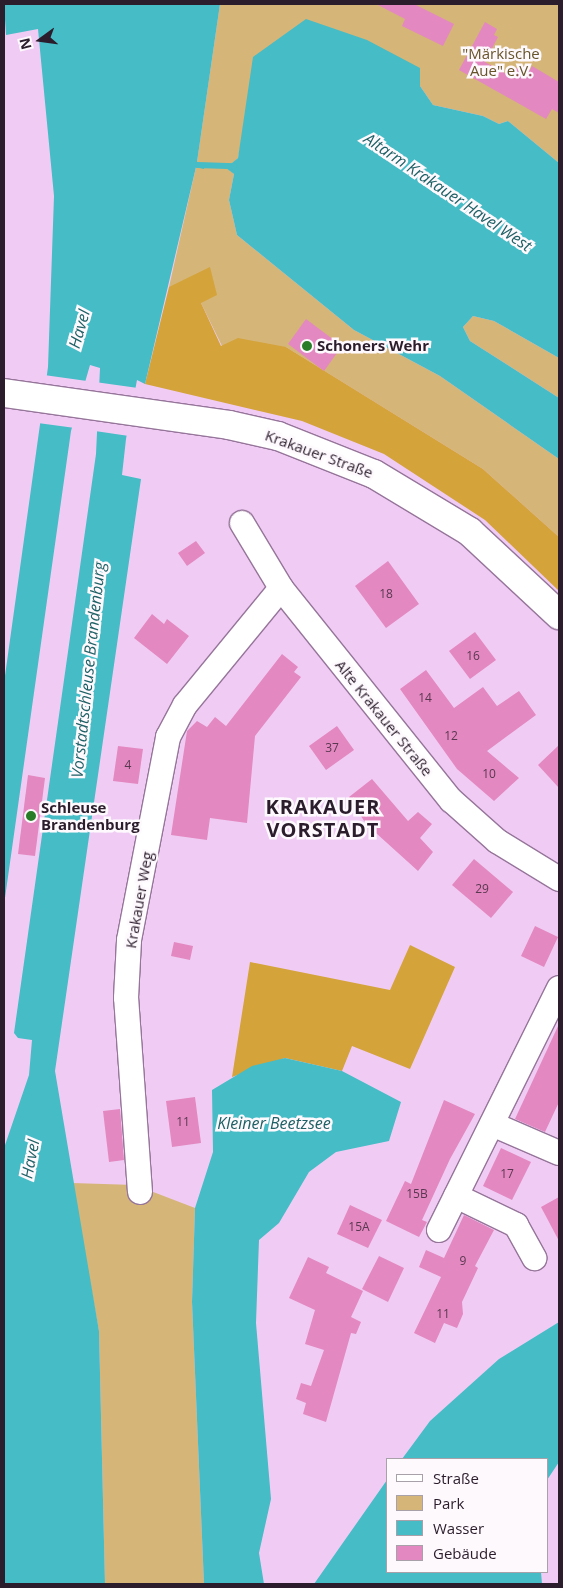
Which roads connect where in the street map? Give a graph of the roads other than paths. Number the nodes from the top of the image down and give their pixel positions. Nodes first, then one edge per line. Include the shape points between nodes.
1 (4, 393) edge
2 (242, 523) dead end
3 (281, 588) junction
4 (559, 615) edge
5 (559, 879) edge
6 (559, 988) edge
7 (492, 1124) junction
8 (559, 1153) edge
9 (140, 1192) dead end
10 (456, 1196) junction
11 (439, 1230) dead end
12 (534, 1258) dead end

1 - 4 main road, Krakauer Straße via 178,417 278,436 374,474 470,532
2 - 3 street, Alte Krakauer Straße
3 - 5 street, Alte Krakauer Straße via 451,800 497,841
3 - 9 street, Krakauer Weg via 185,705 168,736 129,940 126,998
6 - 7 street
7 - 8 street
7 - 10 street
10 - 11 street
10 - 12 street via 516,1225

